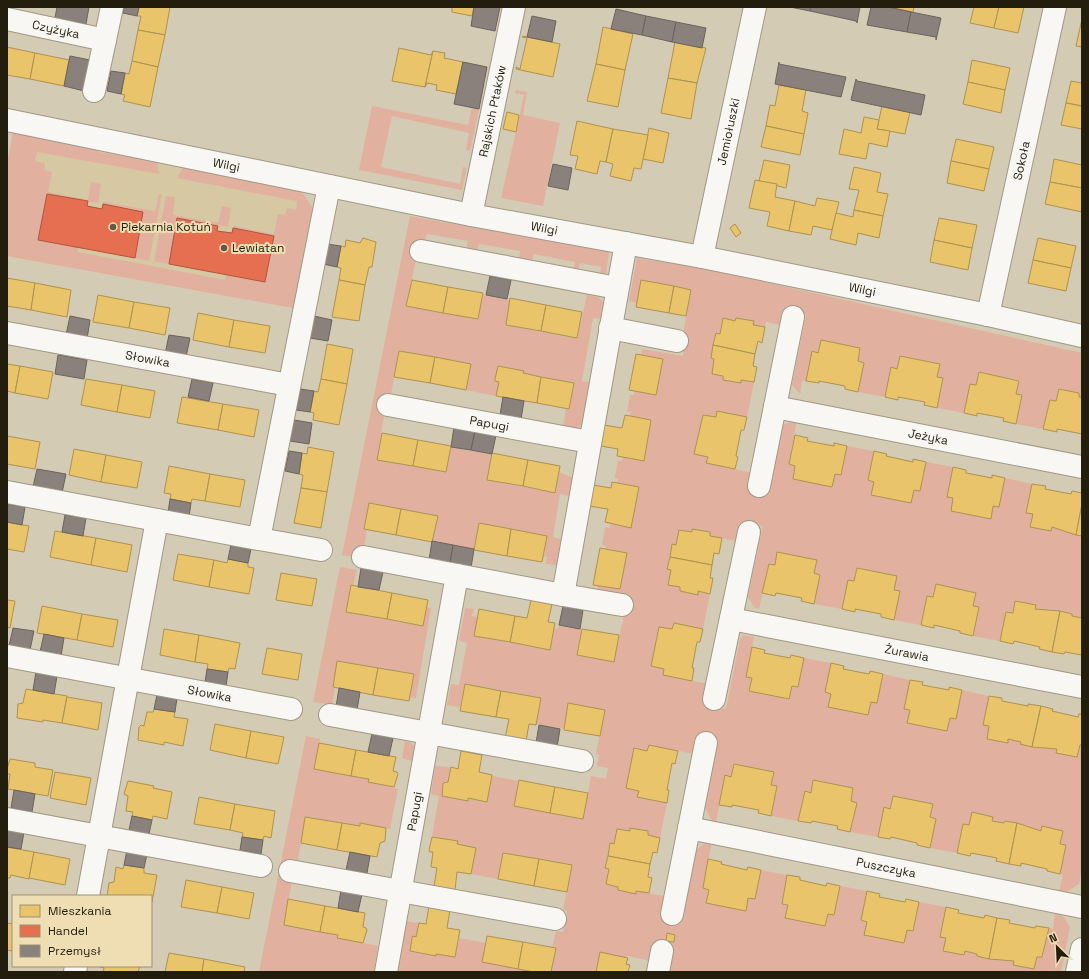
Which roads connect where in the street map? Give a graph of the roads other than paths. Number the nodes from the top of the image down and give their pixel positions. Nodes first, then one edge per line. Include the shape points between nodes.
1 (112, 7) edge
2 (514, 7) edge
3 (755, 7) edge
4 (1055, 7) edge
5 (7, 19) edge
6 (105, 40) junction
7 (94, 92) dead end
8 (7, 120) edge
9 (329, 186) junction
10 (471, 215) junction
11 (626, 244) junction
12 (420, 251) dead end
13 (702, 257) junction
14 (617, 288) junction
15 (988, 315) junction
16 (793, 317) dead end
17 (610, 328) junction
18 (7, 333) edge
19 (1082, 336) edge
20 (677, 341) dead end
21 (289, 385) junction
22 (388, 405) dead end
23 (775, 407) junction
24 (590, 442) junction
25 (1082, 467) edge
26 (759, 486) dead end
27 (7, 492) edge
28 (157, 520) junction
29 (749, 532) dead end
30 (259, 539) junction
31 (321, 550) dead end
32 (363, 556) dead end
33 (457, 575) junction
34 (563, 595) junction
35 (622, 605) dead end
36 (731, 618) junction
37 (7, 656) edge
38 (128, 678) junction
39 (1082, 687) edge
40 (714, 699) dead end
41 (291, 709) dead end
42 (330, 715) dead end
43 (429, 733) junction
44 (706, 743) dead end
45 (582, 761) dead end
46 (7, 819) edge
47 (689, 828) junction
48 (99, 836) junction
49 (261, 866) dead end
50 (290, 871) dead end
51 (400, 891) junction
52 (88, 895) edge
53 (1082, 907) edge
54 (672, 914) dead end
55 (555, 919) dead end
56 (1082, 949) edge
57 (662, 951) dead end
58 (386, 972) edge
59 (658, 972) edge
60 (1078, 972) edge

1 - 6 street
2 - 10 street, Rajskich Ptaków
3 - 13 street, Jemiołuszki
4 - 15 street, Sokoła
5 - 6 street, Czyżyka
6 - 7 street
8 - 9 street, Wilgi
9 - 10 street, Wilgi
9 - 21 street
10 - 11 street, Wilgi
11 - 13 street, Wilgi
11 - 14 street
12 - 14 street
13 - 15 street, Wilgi
14 - 17 street
15 - 19 street, Wilgi
16 - 23 street
17 - 20 street
17 - 24 street
18 - 21 street, Słowika
21 - 30 street
22 - 24 street, Papugi
23 - 25 street, Jeżyka
23 - 26 street
24 - 34 street
27 - 28 street
28 - 30 street
28 - 38 street
29 - 36 street
30 - 31 street
32 - 33 street
33 - 34 street
33 - 43 street, Papugi
34 - 35 street
36 - 39 street, Żurawia
36 - 40 street
37 - 38 street, Słowika
38 - 41 street, Słowika
38 - 48 street
42 - 43 street
43 - 45 street
43 - 51 street, Papugi
44 - 47 street
46 - 48 street
47 - 53 street, Puszczyka
47 - 54 street
48 - 49 street
48 - 52 street
50 - 51 street
51 - 55 street
51 - 58 street, Papugi
56 - 60 street
57 - 59 street

